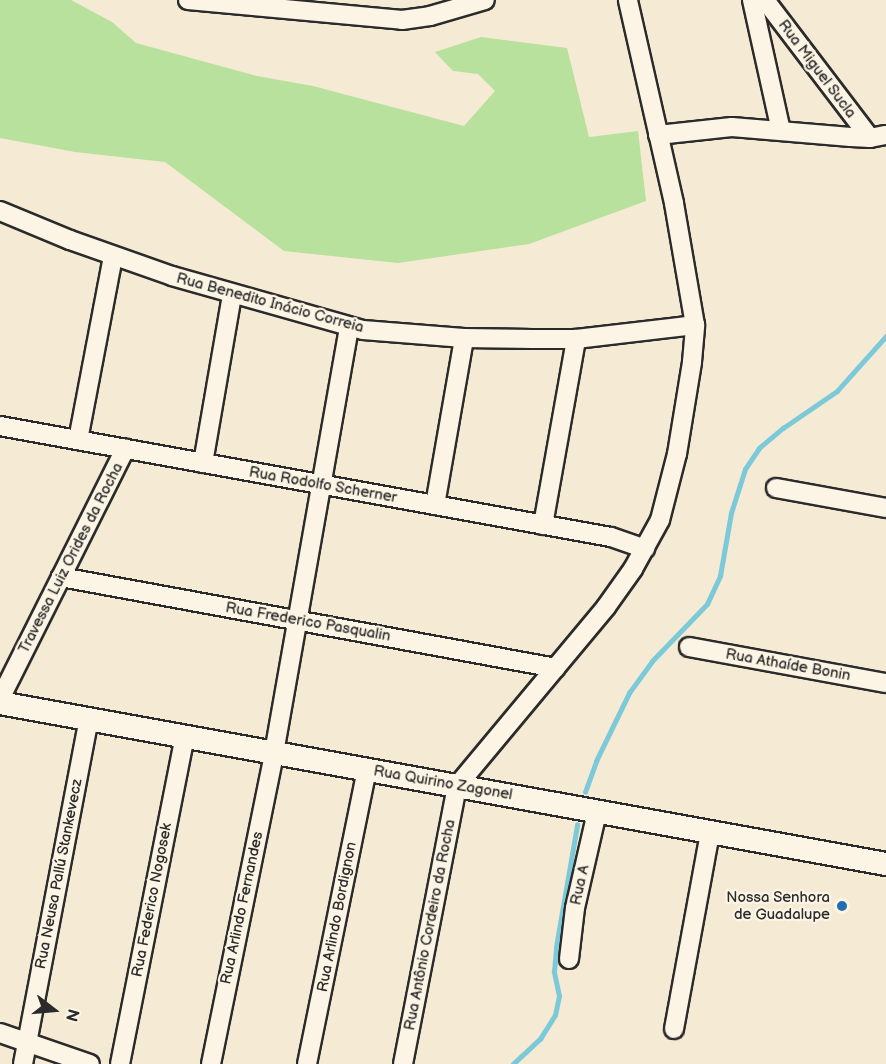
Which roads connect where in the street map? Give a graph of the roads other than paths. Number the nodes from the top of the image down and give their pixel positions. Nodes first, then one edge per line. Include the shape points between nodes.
1 (189, 0) edge
2 (485, 0) edge
3 (628, 0) edge
4 (752, 0) edge
5 (765, 0) edge
6 (781, 131) junction
7 (658, 135) junction
8 (878, 136) edge
9 (0, 211) edge
10 (113, 256) junction
11 (232, 295) junction
12 (695, 325) junction
13 (349, 327) junction
14 (464, 338) junction
15 (576, 339) junction
16 (0, 426) edge
17 (78, 440) junction
18 (125, 449) junction
19 (203, 463) junction
20 (321, 484) junction
21 (776, 488) dead end
22 (435, 505) junction
23 (886, 508) edge
24 (543, 525) junction
25 (645, 549) junction
26 (61, 577) junction
27 (297, 620) junction
28 (689, 647) dead end
29 (556, 668) junction
30 (886, 683) edge
31 (0, 701) edge
32 (89, 719) junction
33 (185, 736) junction
34 (274, 753) junction
35 (367, 770) junction
36 (457, 786) junction
37 (597, 812) junction
38 (710, 832) junction
39 (886, 864) edge
40 (569, 959) dead end
41 (674, 1029) dead end
42 (0, 1033) edge
43 (27, 1042) junction
44 (23, 1064) edge
45 (90, 1064) edge
46 (120, 1064) edge
47 (211, 1064) edge
48 (307, 1064) edge
49 (403, 1064) edge

1 - 2 street via 402,20
3 - 7 street
4 - 6 street
5 - 8 street, Rua Miguel Sucla
6 - 7 street via 711,128
6 - 8 street
7 - 12 street
9 - 10 street, Rua Benedito Inácio Correia
10 - 11 street, Rua Benedito Inácio Correia
10 - 17 street
11 - 13 street, Rua Benedito Inácio Correia
11 - 19 street
12 - 15 street, Rua Benedito Inácio Correia
12 - 25 street via 677,454 660,520
13 - 14 street, Rua Benedito Inácio Correia
13 - 20 street, Rua Arlindo Fernandes
14 - 15 street, Rua Benedito Inácio Correia
14 - 22 street
15 - 24 street
16 - 17 street, Rua Rodolfo Scherner
17 - 18 street, Rua Rodolfo Scherner
18 - 19 street, Rua Rodolfo Scherner
18 - 26 street, Travessa Luiz Orides da Rocha
19 - 20 street, Rua Rodolfo Scherner
20 - 22 street, Rua Rodolfo Scherner
20 - 27 street, Rua Arlindo Fernandes
21 - 23 street
22 - 24 street, Rua Rodolfo Scherner
24 - 25 street, Rua Rodolfo Scherner via 611,537
25 - 29 street via 613,598
26 - 27 street, Rua Frederico Pasqualin
26 - 31 street, Travessa Luiz Orides da Rocha
27 - 29 street, Rua Frederico Pasqualin
27 - 34 street, Rua Arlindo Fernandes
28 - 30 street, Rua Athaíde Bonin
29 - 36 street
31 - 32 street, Rua Quirino Zagonel
32 - 33 street, Rua Quirino Zagonel
32 - 43 street, Rua Neusa Pallú Stankevecz
33 - 34 street, Rua Quirino Zagonel
33 - 46 street, Rua Federico Nogosek
34 - 35 street, Rua Quirino Zagonel
34 - 47 street, Rua Arlindo Fernandes
35 - 36 street, Rua Quirino Zagonel
35 - 48 street, Rua Arlindo Bordignon
36 - 37 street, Rua Quirino Zagonel
36 - 49 street, Rua Antônio Cordeiro da Rocha
37 - 38 street, Rua Quirino Zagonel
37 - 40 street, Rua A via 575,908
38 - 39 street, Rua Quirino Zagonel
38 - 41 street
42 - 43 street
43 - 44 street, Rua Neusa Pallú Stankevecz
43 - 45 street

